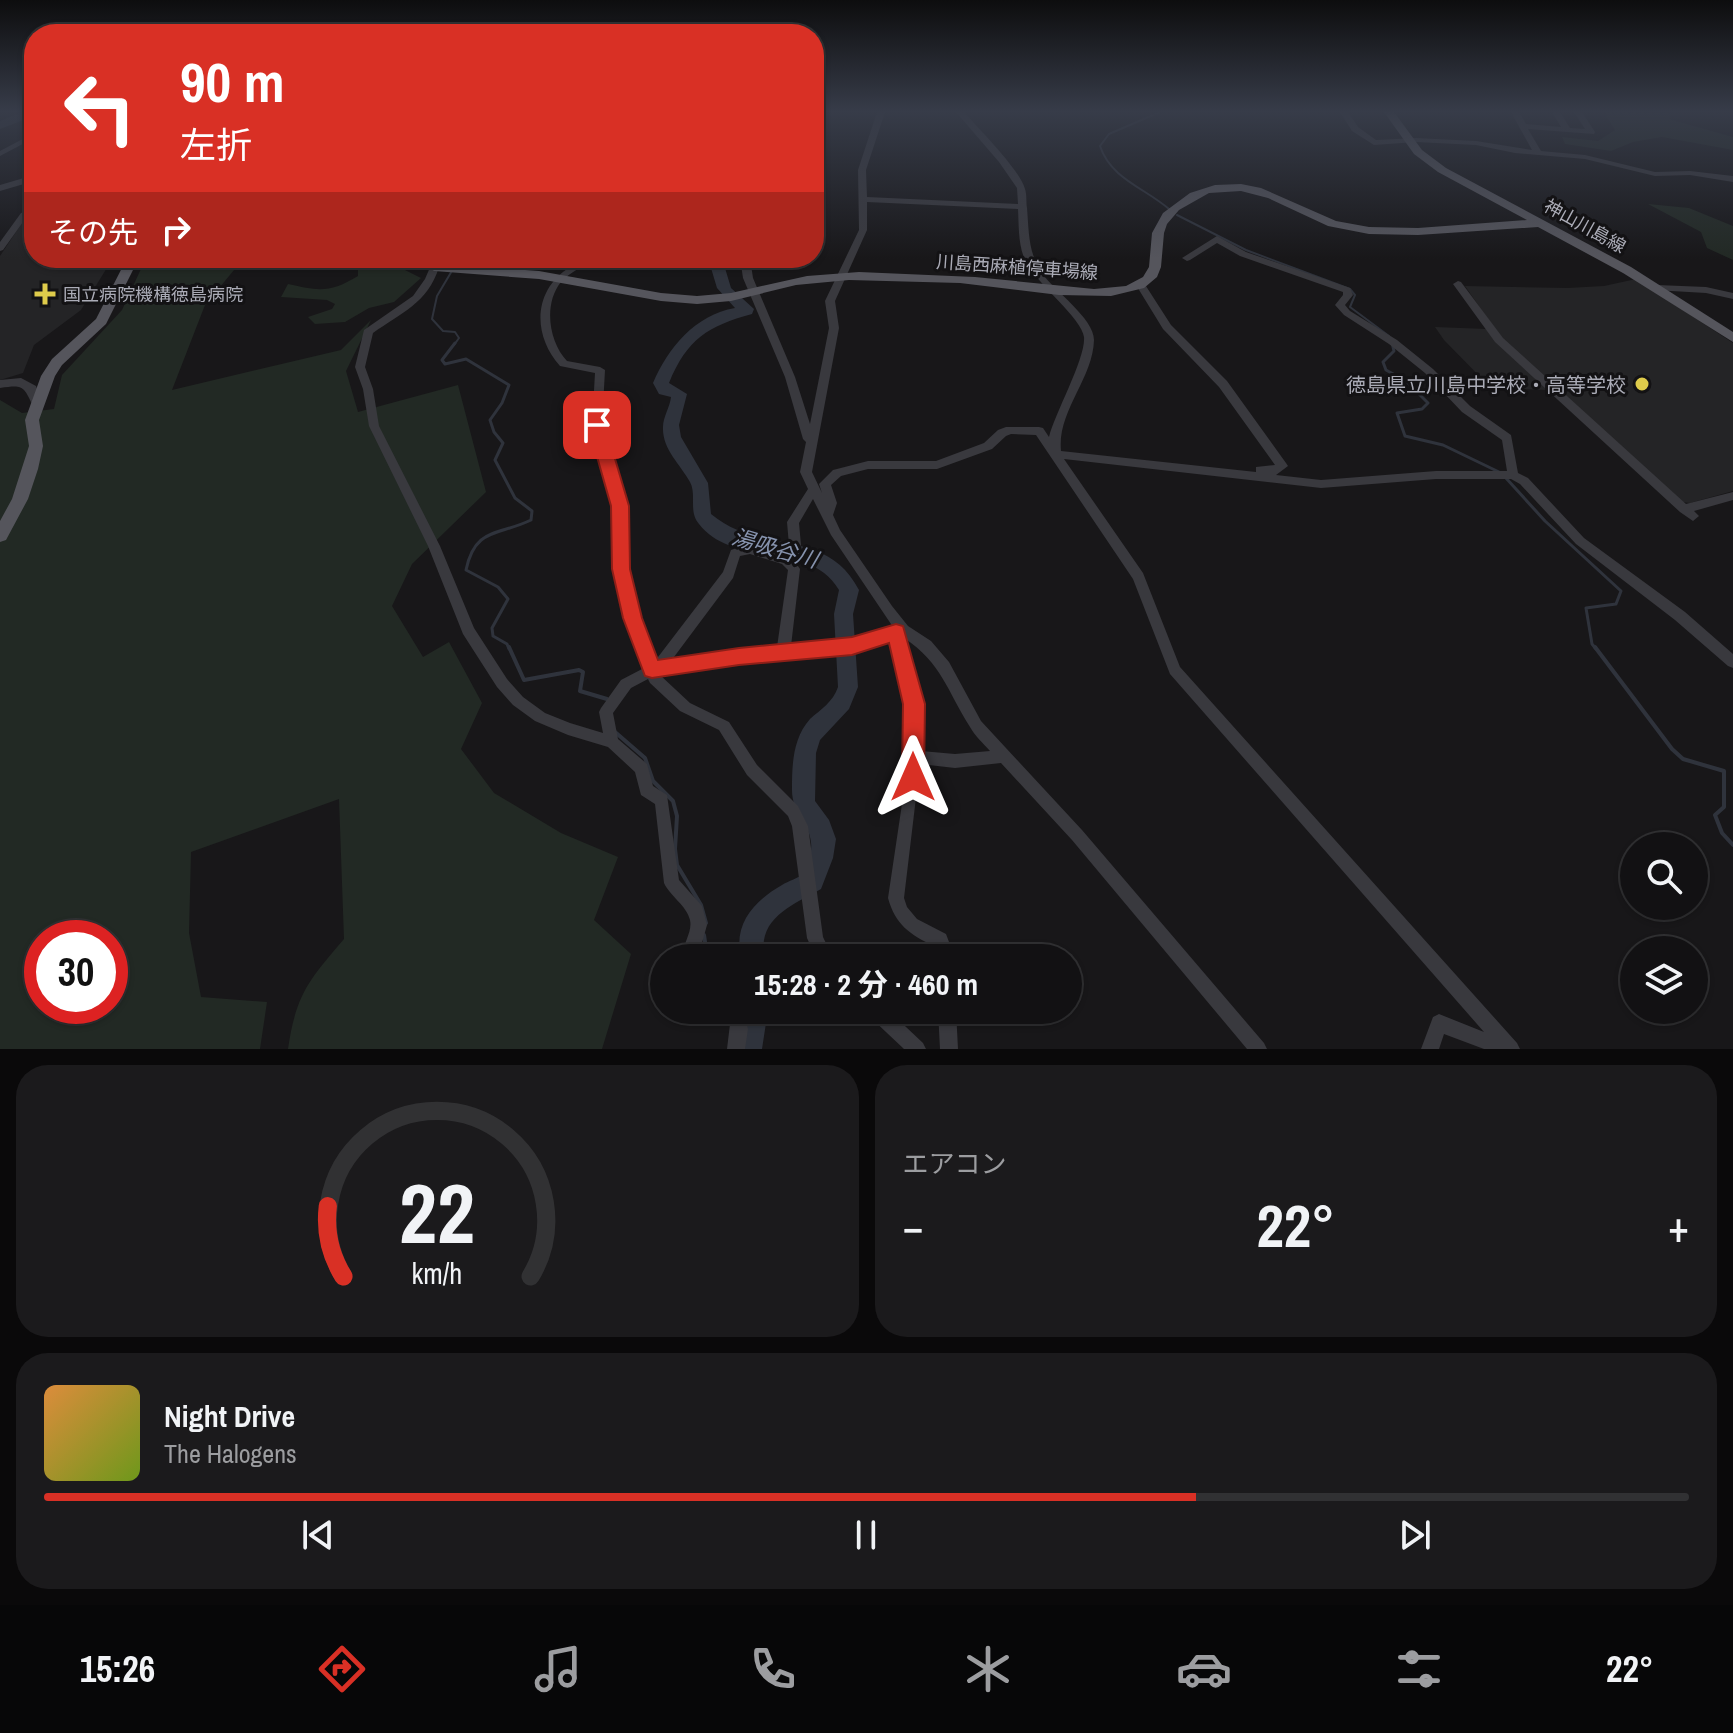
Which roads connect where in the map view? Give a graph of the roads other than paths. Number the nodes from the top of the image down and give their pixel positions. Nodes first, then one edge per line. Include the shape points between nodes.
1 (865, 161) edge
2 (1003, 161) edge
3 (1429, 161) edge
4 (1601, 161) edge
5 (1733, 179) edge
6 (24, 181) edge
7 (0, 188) edge
8 (864, 199) junction
9 (1022, 207) junction
10 (24, 215) dead end
11 (1541, 223) junction
12 (0, 248) edge
13 (1187, 258) dead end
14 (128, 268) edge
15 (434, 268) edge
16 (450, 268) edge
17 (574, 268) edge
18 (746, 268) edge
19 (843, 276) junction
20 (560, 278) junction
21 (1458, 284) dead end
22 (1141, 285) junction
23 (1657, 288) junction
24 (1052, 290) junction
25 (754, 292) junction
26 (1733, 296) edge
27 (1733, 338) edge
28 (0, 384) edge
29 (37, 403) junction
30 (810, 442) junction
31 (1056, 454) junction
32 (1242, 475) junction
33 (1508, 476) junction
34 (814, 490) junction
35 (1733, 496) edge
36 (827, 514) junction
37 (0, 536) edge
38 (790, 553) junction
39 (900, 631) junction
40 (783, 655) junction
41 (1733, 662) edge
42 (655, 669) junction
43 (612, 742) junction
44 (1004, 756) junction
45 (913, 757) junction
46 (693, 944) edge
47 (818, 944) edge
48 (942, 944) edge
49 (740, 1024) edge
50 (890, 1024) edge
51 (948, 1024) edge
52 (736, 1049) edge
53 (917, 1049) edge
54 (949, 1049) edge
55 (1258, 1049) edge
56 (1430, 1049) edge
57 (1509, 1049) edge

1 - 8 street
2 - 9 street via 1021,188
3 - 11 main road, 神山川島線
4 - 5 street via 1655,174
6 - 7 street
8 - 9 street
8 - 19 street via 863,230
9 - 24 street via 1030,261
10 - 12 street
11 - 22 main road via 1359,230 1321,220 1261,190 1214,188 1196,194 1164,219 1157,266
11 - 23 main road, 神山川島線
13 - 33 street via 1217,239 1243,254 1347,290 1340,305 1507,438
14 - 29 main road via 101,321 57,362
15 - 43 street via 417,300 368,332 360,367 374,426 434,546 468,630 502,683 540,717
16 - 20 main road, 川島西麻植停車場線
17 - 20 street
18 - 25 street
19 - 24 main road, 川島西麻植停車場線
19 - 25 main road, 川島西麻植停車場線
19 - 30 street via 830,301 834,328
20 - 25 main road, 川島西麻植停車場線 via 662,297 721,299
20 - 42 street via 548,301 549,340 564,364 600,370 597,425 620,506 621,569 632,618
21 - 35 street via 1499,340 1689,512
22 - 24 main road, 川島西麻植停車場線 via 1110,292
22 - 32 street via 1167,327 1223,384 1282,466 1274,471 1244,469
23 - 26 street
23 - 27 main road, 神山川島線
24 - 31 street via 1089,337 1054,435
25 - 30 street
28 - 29 street via 21,382 32,389
29 - 37 main road via 30,469
30 - 34 street via 806,472
31 - 32 street
31 - 36 street via 1039,431 1010,430 988,446 937,465 868,465 837,473 825,484 831,503
31 - 57 street via 1139,577 1175,670
32 - 33 street via 1321,484 1436,475
33 - 41 street via 1524,481 1580,541
34 - 36 street
34 - 38 street via 793,522
36 - 39 street
38 - 40 street via 794,569
38 - 42 street via 735,553 729,574
39 - 40 street via 846,647
39 - 44 street via 926,645 944,666 976,725
39 - 45 street via 914,704
40 - 42 street
42 - 43 street via 626,684 606,712
42 - 47 street via 655,679 685,707 724,726 752,770 793,811 800,826
43 - 46 street via 642,769 646,790 662,800 672,883 696,912 699,925
44 - 45 street via 955,761
44 - 55 street
45 - 48 street via 896,898 899,913
49 - 52 street
50 - 53 street
51 - 54 street
56 - 57 street via 1439,1023

